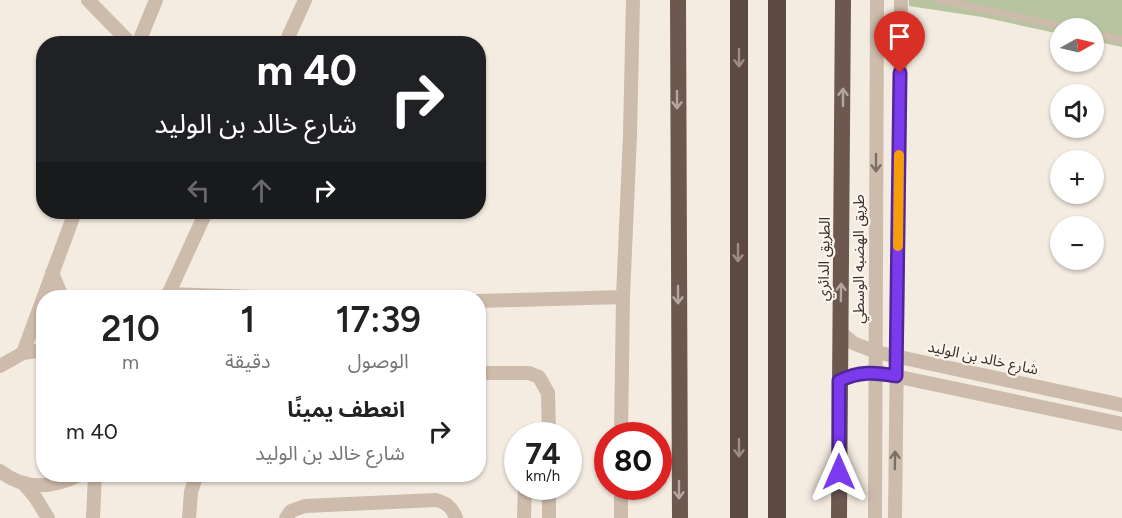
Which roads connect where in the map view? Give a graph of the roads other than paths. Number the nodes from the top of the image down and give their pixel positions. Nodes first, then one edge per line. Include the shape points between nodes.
1 (88, 0) edge
2 (156, 0) edge
3 (305, 0) edge
4 (633, 0) edge
5 (678, 0) edge
6 (739, 0) edge
7 (777, 0) edge
8 (843, 0) edge
9 (877, 0) edge
10 (901, 0) edge
11 (939, 0) edge
12 (1050, 24) edge
13 (124, 36) edge
14 (141, 36) edge
15 (289, 36) edge
16 (1104, 36) edge
17 (1122, 40) edge
18 (72, 219) edge
19 (204, 219) edge
20 (52, 273) junction
21 (46, 290) edge
22 (59, 290) edge
23 (170, 290) edge
24 (623, 297) junction
25 (486, 301) edge
26 (36, 317) edge
27 (841, 333) junction
28 (36, 351) edge
29 (876, 352) junction
30 (23, 353) junction
31 (897, 357) junction
32 (0, 366) edge
33 (876, 372) junction
34 (486, 373) edge
35 (896, 376) junction
36 (839, 381) junction
37 (1122, 405) edge
38 (549, 422) edge
39 (621, 422) edge
40 (1122, 424) edge
41 (1, 476) edge
42 (65, 482) edge
43 (95, 482) edge
44 (194, 482) edge
45 (24, 484) junction
46 (525, 500) edge
47 (549, 500) edge
48 (621, 500) edge
49 (48, 518) edge
50 (93, 518) edge
51 (189, 518) edge
52 (286, 518) edge
53 (456, 518) edge
54 (524, 518) edge
55 (549, 518) edge
56 (621, 518) edge
57 (680, 518) edge
58 (739, 518) edge
59 (777, 518) edge
60 (839, 518) edge
61 (875, 518) edge
62 (895, 518) edge

1 - 13 street
2 - 14 street
3 - 15 street
4 - 24 street
5 -> 57 highway
6 -> 58 highway
7 - 59 highway
27 -> 8 highway, الطريق الدائري
9 -> 29 street, طريق الهضبه الوسطي
10 - 31 street
11 - 12 lane
16 - 17 lane
18 - 20 street
19 - 23 street
20 - 21 street
20 - 22 street
24 - 25 street
24 - 39 street
26 - 30 street
27 - 29 street, شارع خالد بن الوليد
27 - 36 highway, الطريق الدائري
28 - 30 street
29 - 31 street, شارع خالد بن الوليد
29 - 33 street, طريق الهضبه الوسطي
30 - 32 street
31 - 35 street
31 - 37 street, شارع خالد بن الوليد
33 - 35 street
33 - 36 street
33 - 61 street, طريق الهضبه الوسطي
34 - 38 street via 539,377 548,393
35 - 40 street
62 -> 35 street
36 - 60 highway, الطريق الدائري
41 - 45 street
42 - 45 street via 45,486
43 - 50 street
44 - 51 street
45 - 49 street
46 - 54 street
47 - 55 street
48 - 56 street
52 - 53 street via 291,510 305,506 436,500 447,504

